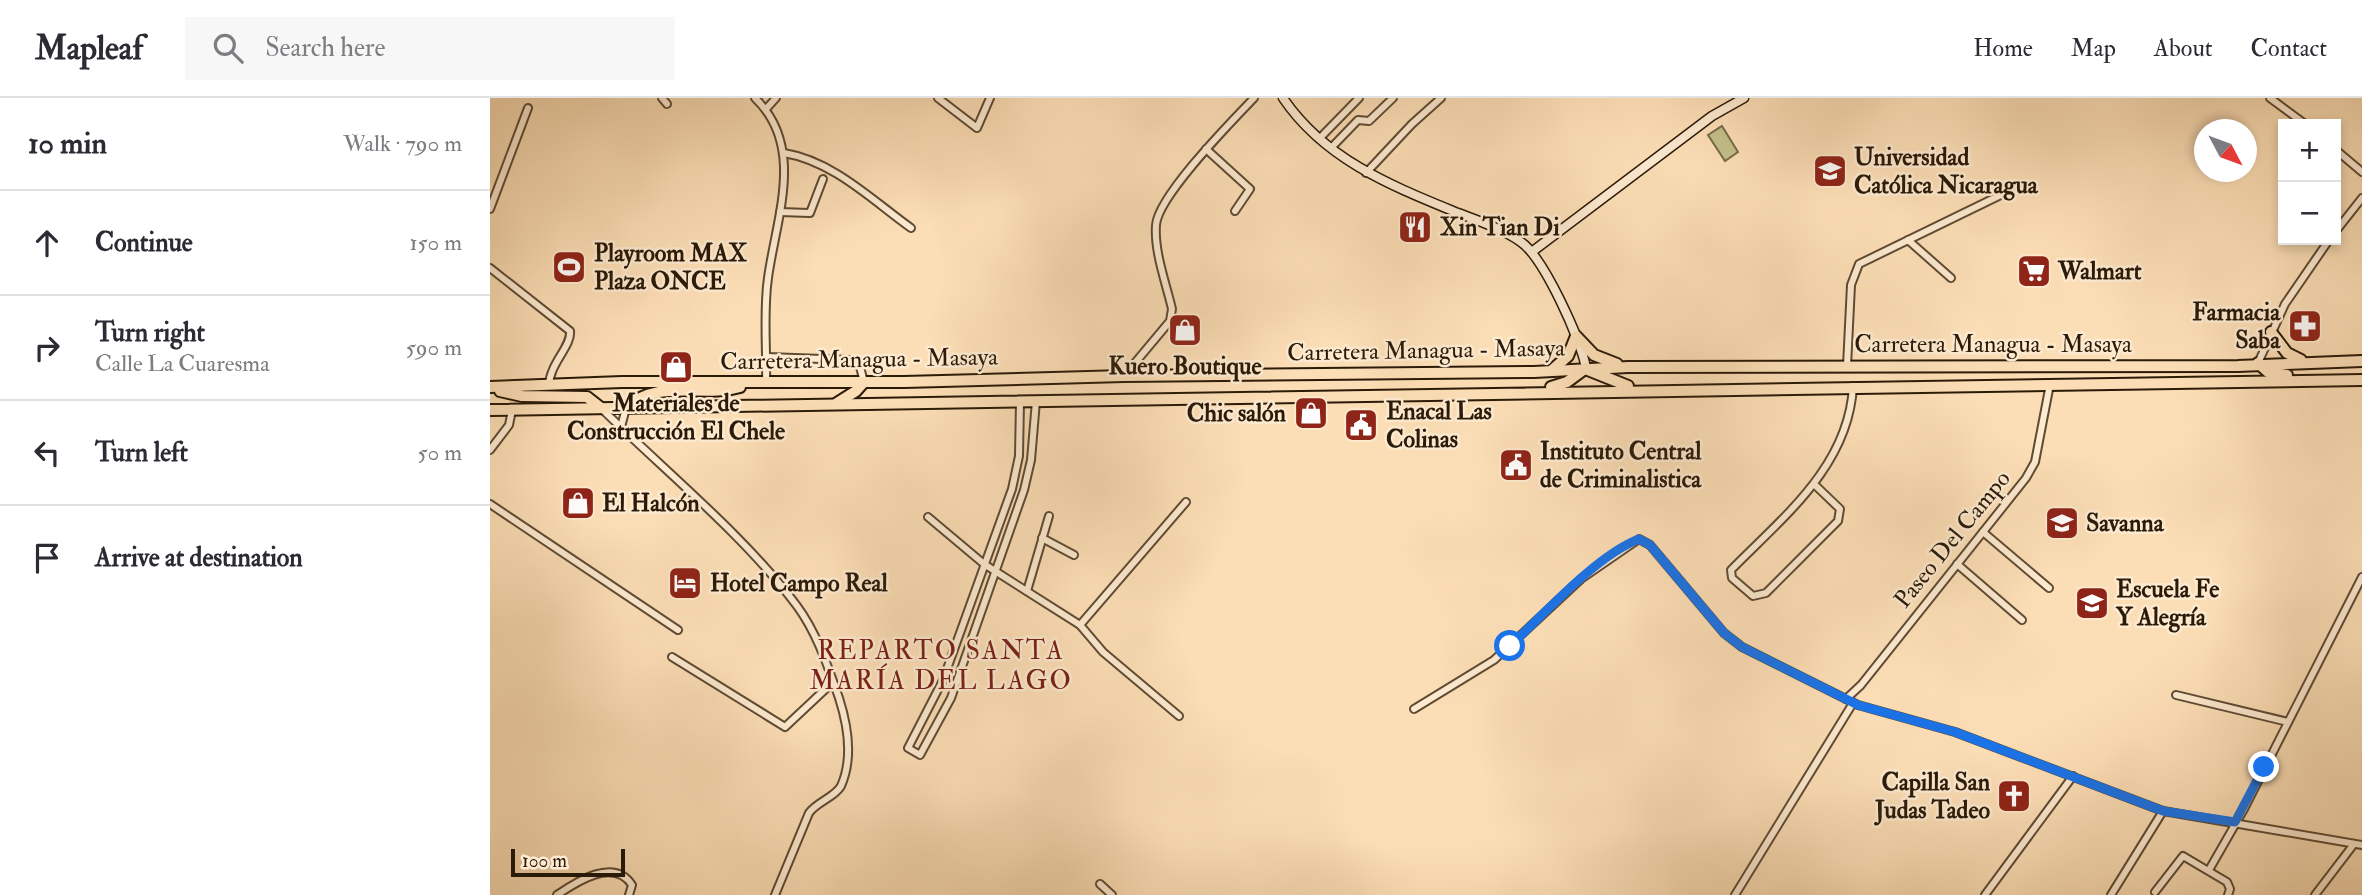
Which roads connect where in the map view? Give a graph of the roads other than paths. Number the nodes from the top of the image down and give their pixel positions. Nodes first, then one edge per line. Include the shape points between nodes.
1 (755, 98) edge
2 (776, 98) edge
3 (938, 98) edge
4 (990, 98) edge
5 (1254, 98) edge
6 (1283, 98) edge
7 (1359, 98) edge
8 (1392, 98) edge
9 (1441, 98) edge
10 (1744, 98) edge
11 (2270, 98) edge
12 (528, 108) dead end
13 (766, 109) junction
14 (2298, 119) edge
15 (1319, 139) junction
16 (1331, 148) junction
17 (1206, 149) junction
18 (784, 153) junction
19 (2341, 154) edge
20 (2362, 172) edge
21 (1366, 173) junction
22 (824, 179) dead end
23 (2011, 190) dead end
24 (2362, 198) edge
25 (490, 209) edge
26 (1234, 211) dead end
27 (780, 212) junction
28 (2341, 225) edge
29 (911, 228) dead end
30 (1908, 240) junction
31 (2325, 245) edge
32 (1532, 251) junction
33 (490, 268) edge
34 (1951, 278) dead end
35 (2271, 332) junction
36 (1576, 336) junction
37 (766, 357) junction
38 (2362, 361) edge
39 (2310, 362) junction
40 (2095, 363) junction
41 (2258, 363) junction
42 (2063, 365) junction
43 (1847, 366) junction
44 (1628, 367) junction
45 (1586, 368) junction
46 (1552, 370) junction
47 (1124, 376) junction
48 (2323, 380) junction
49 (2362, 380) edge
50 (763, 382) junction
51 (864, 382) junction
52 (2203, 382) junction
53 (2049, 384) junction
54 (2067, 384) junction
55 (2094, 384) junction
56 (549, 385) junction
57 (1853, 386) junction
58 (490, 388) edge
59 (1641, 389) junction
60 (1459, 394) junction
61 (1020, 401) junction
62 (1036, 401) junction
63 (837, 403) junction
64 (878, 404) junction
65 (601, 408) junction
66 (626, 408) junction
67 (490, 410) edge
68 (512, 410) junction
69 (621, 427) junction
70 (490, 450) edge
71 (1815, 485) junction
72 (1186, 502) dead end
73 (490, 504) edge
74 (1049, 516) dead end
75 (928, 517) dead end
76 (1983, 532) junction
77 (1042, 537) junction
78 (1074, 555) dead end
79 (984, 564) junction
80 (1957, 564) junction
81 (996, 573) junction
82 (2362, 577) edge
83 (2049, 588) dead end
84 (1027, 591) junction
85 (2022, 620) dead end
86 (1080, 625) junction
87 (678, 630) dead end
88 (672, 657) dead end
89 (833, 682) junction
90 (2176, 695) dead end
91 (1846, 699) junction
92 (1853, 702) junction
93 (1414, 709) dead end
94 (1179, 716) dead end
95 (2288, 722) junction
96 (2073, 776) junction
97 (2163, 811) junction
98 (2235, 822) junction
99 (2358, 845) edge
100 (2209, 870) junction
101 (1100, 884) dead end
102 (2155, 892) dead end
103 (556, 895) edge
104 (629, 895) edge
105 (775, 895) edge
106 (1112, 895) edge
107 (1735, 895) edge
108 (1985, 895) edge
109 (2111, 895) edge
110 (2228, 895) edge
111 (2315, 895) edge

1 - 13 street
2 - 13 street
3 - 4 street via 977,128
5 - 17 street
6 - 15 street
7 - 15 street
8 - 16 street via 1369,121 1358,120
9 - 21 street
10 - 32 street via 1712,116
11 - 14 street
12 - 25 street
13 - 18 street
15 - 16 street
16 - 21 street
17 - 26 street via 1250,189
17 - 47 street via 1162,207 1156,223 1172,309 1170,321
18 - 27 street
18 - 29 street via 826,166
19 - 20 street
21 - 32 street via 1501,230
22 - 27 street via 810,213
23 - 30 street
24 - 28 street
27 - 37 street via 767,286
30 - 34 street
30 - 43 street via 1858,264 1853,272
31 - 35 street via 2299,280
32 - 36 street
33 - 56 street via 570,331 550,372
35 - 39 highway via 2287,353
35 - 41 street
36 - 44 highway via 1594,355
36 - 45 street
36 - 46 highway via 1569,356
37 - 50 street
37 - 51 street via 850,359 860,367
38 - 39 highway, Carretera Managua - Masaya
39 - 41 highway, Carretera Managua - Masaya
40 - 41 highway, Carretera Managua - Masaya
40 - 42 highway, Carretera Managua - Masaya
40 - 55 highway via 2084,375
41 - 48 highway via 2268,372
41 - 52 highway via 2234,378
42 - 43 highway, Carretera Managua - Masaya
42 - 54 highway via 2073,374
43 - 44 highway, Carretera Managua - Masaya
44 - 45 highway, Carretera Managua - Masaya
45 - 46 highway, Carretera Managua - Masaya
45 - 59 highway
45 - 60 highway via 1567,382 1549,387 1468,389
46 - 47 highway, Carretera Managua - Masaya
47 - 51 highway, Carretera Managua - Masaya
48 - 49 highway, Carretera Managua - Masaya
48 - 52 highway, Carretera Managua - Masaya
50 - 51 highway, Carretera Managua - Masaya
50 - 56 highway, Carretera Managua - Masaya
50 - 66 highway via 734,389 653,392
51 - 63 highway
51 - 64 highway
52 - 55 highway, Carretera Managua - Masaya
53 - 54 highway, Carretera Managua - Masaya
53 - 57 highway, Carretera Managua - Masaya
53 - 76 street, Paseo Del Campo via 2035,462
54 - 55 highway, Carretera Managua - Masaya
56 - 58 highway, Carretera Managua - Masaya
57 - 59 highway, Carretera Managua - Masaya
57 - 71 street via 1852,415
58 - 65 highway via 522,396 587,397
59 - 60 highway, Carretera Managua - Masaya
60 - 62 highway, Carretera Managua - Masaya
61 - 62 highway, Carretera Managua - Masaya
61 - 64 highway, Carretera Managua - Masaya
61 - 79 street via 1019,456 1012,489
62 - 81 street via 1031,460
63 - 64 highway, Carretera Managua - Masaya
63 - 66 highway, Carretera Managua - Masaya
65 - 66 highway, Carretera Managua - Masaya
65 - 68 highway, Carretera Managua - Masaya
65 - 69 street
66 - 69 street
67 - 68 highway, Carretera Managua - Masaya
68 - 70 street via 509,425
69 - 89 street via 759,560 799,608
71 - 71 street via 1731,570 1732,578 1753,596 1766,593 1838,520 1840,509
72 - 86 street
73 - 87 street
74 - 77 street
75 - 79 street
76 - 80 street, Paseo Del Campo
76 - 83 street
77 - 78 street
77 - 84 street
79 - 81 street
79 - 81 street via 943,680 908,748 920,755 951,698
80 - 85 street
80 - 91 street, Paseo Del Campo
81 - 84 street
82 - 95 street
84 - 86 street
86 - 94 street via 1103,652
88 - 89 street via 785,727
89 - 105 street via 846,731 845,777 839,791 816,803 808,813
90 - 95 street
91 - 92 street
91 - 93 street via 1742,647 1724,633 1650,545 1639,539 1581,579 1494,660
92 - 96 street via 1955,732
92 - 107 street
95 - 98 street
96 - 97 street
96 - 108 street
97 - 98 street
97 - 109 street
98 - 99 street
98 - 100 street
99 - 111 street
100 - 102 street via 2183,856
100 - 110 street via 2227,882
101 - 106 street
103 - 104 street via 610,871 628,878 632,885

